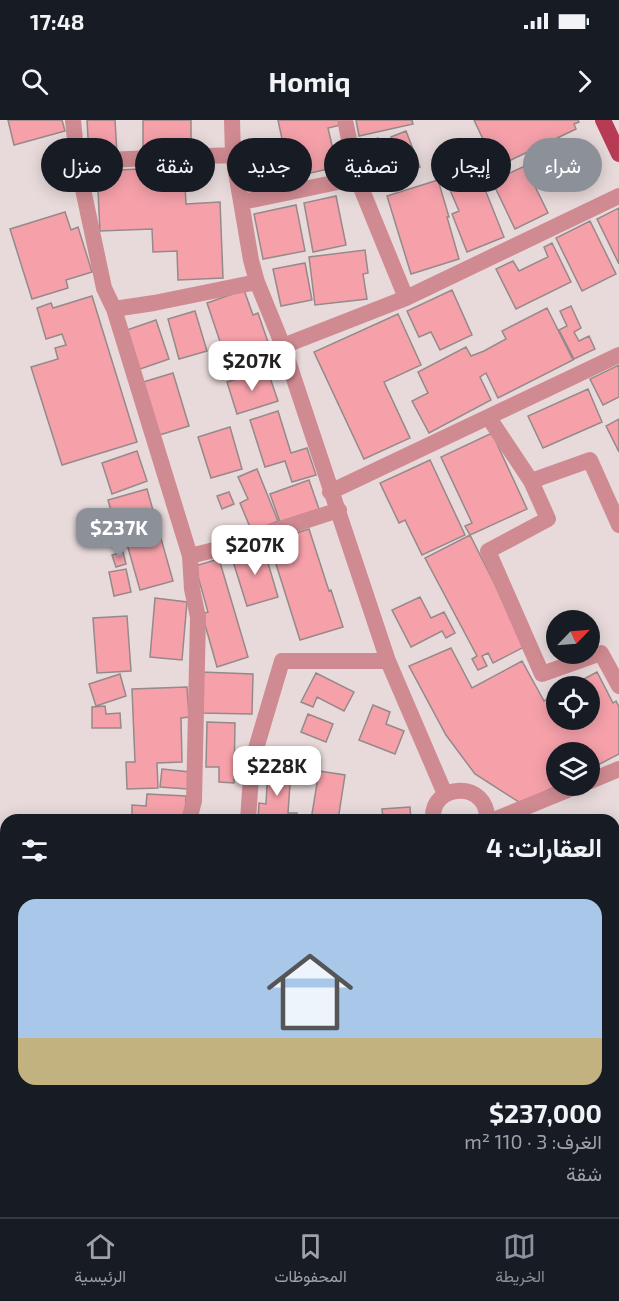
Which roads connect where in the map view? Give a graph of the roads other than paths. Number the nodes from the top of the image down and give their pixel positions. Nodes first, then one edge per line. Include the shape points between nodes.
1 (73, 120) edge
2 (232, 120) edge
3 (345, 120) edge
4 (603, 120) edge
5 (75, 138) edge
6 (233, 138) edge
7 (349, 138) edge
8 (227, 154) edge
9 (619, 154) edge
10 (123, 159) edge
11 (324, 185) edge
12 (84, 192) edge
13 (240, 192) edge
14 (363, 192) edge
15 (619, 196) edge
16 (242, 202) junction
17 (257, 282) junction
18 (406, 298) junction
19 (114, 309) junction
20 (283, 346) junction
21 (619, 355) edge
22 (489, 418) junction
23 (531, 481) junction
24 (330, 492) junction
25 (339, 510) junction
26 (619, 525) edge
27 (190, 556) junction
28 (388, 661) junction
29 (619, 686) edge
30 (619, 769) edge
31 (600, 777) edge
32 (445, 794) junction
33 (553, 796) edge
34 (191, 814) edge
35 (248, 814) edge
36 (434, 814) edge
37 (486, 814) edge
38 (509, 814) edge

1 - 5 street
2 - 6 street
3 - 7 street
4 - 9 main road
8 - 10 street
11 - 16 street
12 - 19 street via 104,288
13 - 16 street
14 - 18 street
15 - 18 street
16 - 17 street
17 - 19 street
17 - 20 street
18 - 20 street
19 - 27 street
20 - 24 street
21 - 22 street
22 - 23 street
22 - 24 street
23 - 26 street via 590,460
23 - 29 street via 548,519 488,551 542,674 601,653
24 - 25 street
25 - 27 street
25 - 28 street
27 - 34 street via 198,617
28 - 32 street
28 - 35 street via 282,661 252,762
30 - 31 street
32 - 36 street
32 - 37 street via 463,790 472,793 479,798
33 - 38 street

